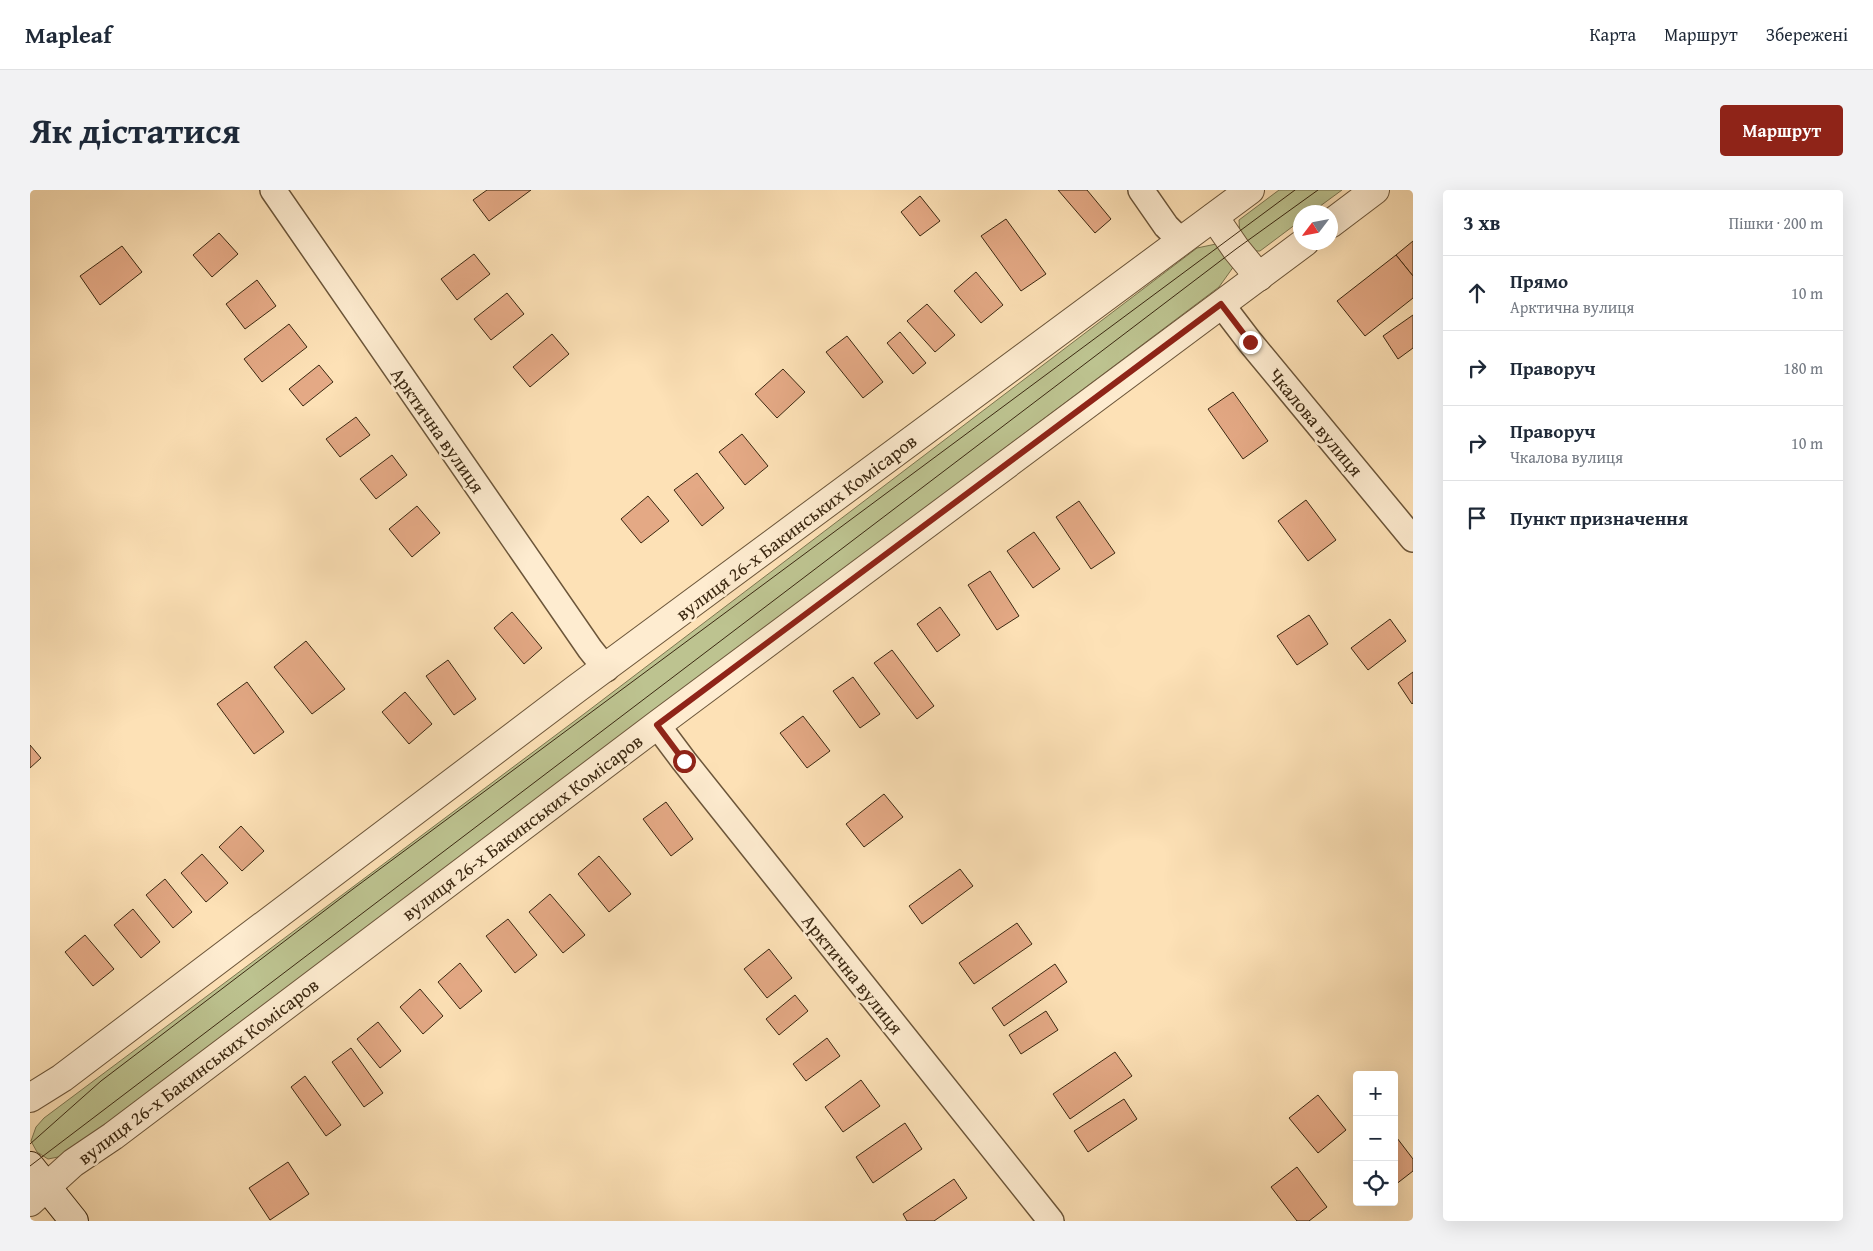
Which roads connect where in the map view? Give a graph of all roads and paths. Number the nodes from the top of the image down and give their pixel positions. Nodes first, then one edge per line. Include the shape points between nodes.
1 (273, 190) edge
2 (1141, 190) edge
3 (1250, 190) edge
4 (1375, 190) edge
5 (1214, 217) junction
6 (1338, 218) edge
7 (1181, 241) junction
8 (1294, 250) edge
9 (1259, 277) junction
10 (1221, 304) junction
11 (1413, 539) edge
12 (606, 669) junction
13 (657, 725) junction
14 (30, 1098) edge
15 (30, 1166) edge
16 (38, 1195) edge
17 (74, 1221) edge
18 (1051, 1221) edge

1 - 12 street, Арктична вулиця
2 - 7 street via 1166,226
3 - 5 street, вулиця 26-х Бакинських Комісаров
4 - 6 street
5 - 7 street, вулиця 26-х Бакинських Комісаров
5 - 9 street
7 - 12 street, вулиця 26-х Бакинських Комісаров
8 - 9 street, вулиця 26-х Бакинських Комісаров
9 - 10 street, вулиця 26-х Бакинських Комісаров
10 - 11 street, Чкалова вулиця
10 - 13 street, вулиця 26-х Бакинських Комісаров
12 - 14 street, вулиця 26-х Бакинських Комісаров via 62,1078
13 - 16 street, вулиця 26-х Бакинських Комісаров via 73,1163
13 - 18 street, Арктична вулиця
15 - 16 street
16 - 17 street

